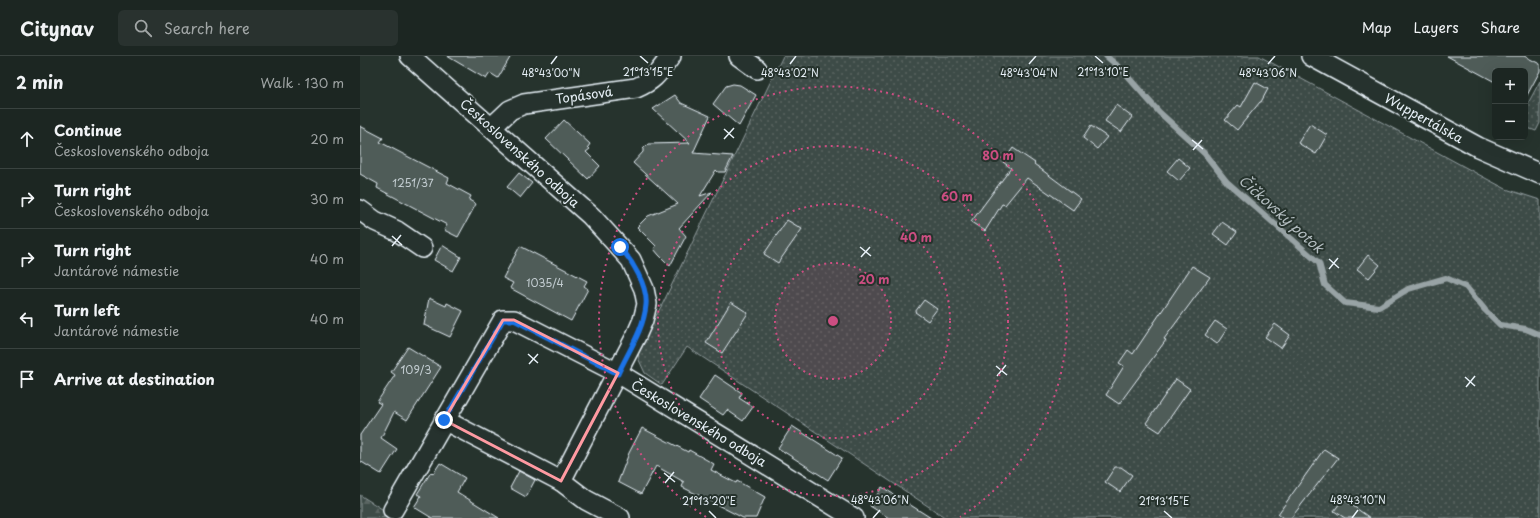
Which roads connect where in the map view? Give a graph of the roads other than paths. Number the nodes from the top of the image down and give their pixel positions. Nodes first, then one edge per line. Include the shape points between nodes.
1 (410, 56) edge
2 (671, 56) edge
3 (739, 56) edge
4 (1311, 56) edge
5 (757, 69) dead end
6 (492, 127) junction
7 (1540, 174) edge
8 (360, 210) edge
9 (422, 248) dead end
10 (618, 374) junction
11 (444, 420) junction
12 (561, 481) junction
13 (393, 510) dead end
14 (620, 518) edge
15 (854, 518) edge

1 - 6 street, Československého odboja
2 - 6 street, Topásová via 656,77 647,84 636,88 524,104 510,110
3 - 5 street
4 - 7 street, Wuppertálska via 1478,148
6 - 10 street, Československého odboja via 591,216 631,260 638,273 646,304 643,320
8 - 9 street
10 - 11 street via 514,320 503,320
10 - 12 street
10 - 15 street, Československého odboja
11 - 12 street
11 - 13 street
12 - 14 street via 586,500

